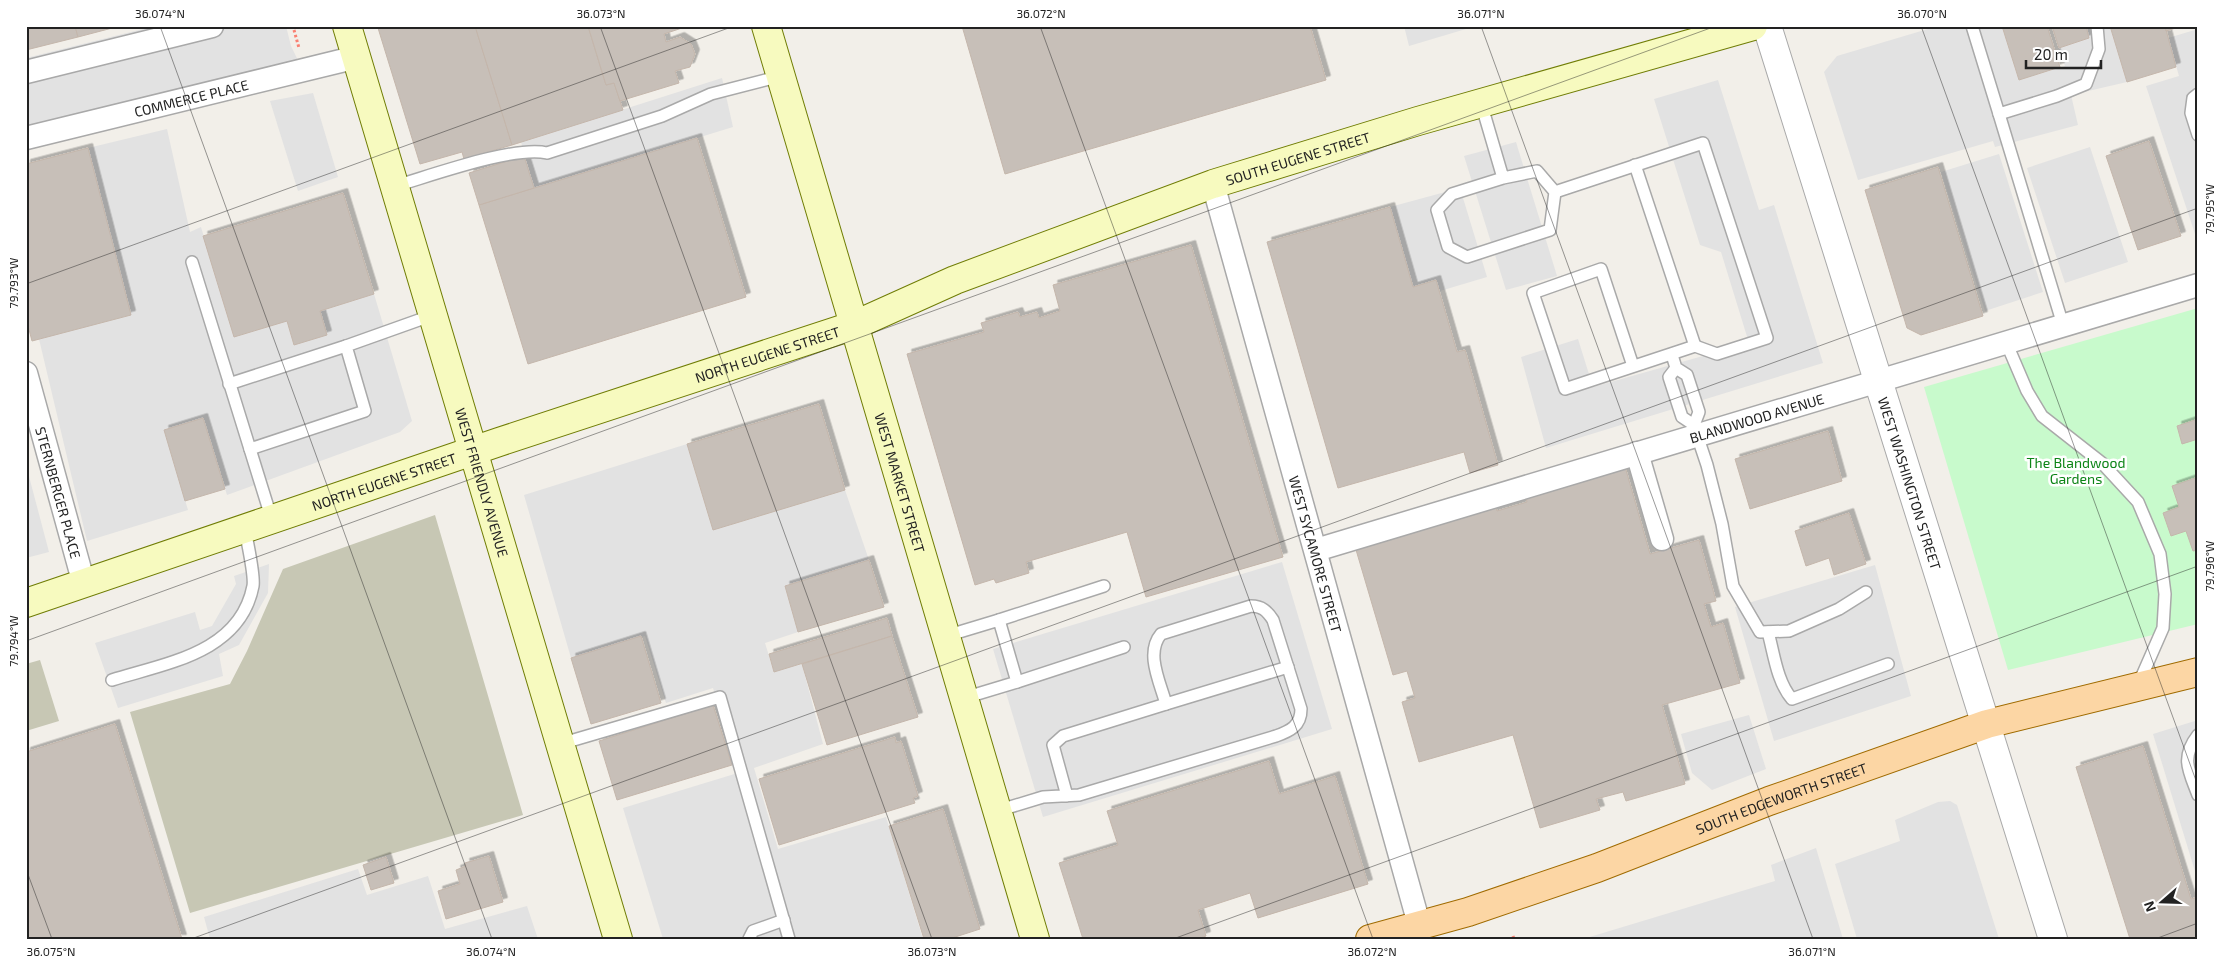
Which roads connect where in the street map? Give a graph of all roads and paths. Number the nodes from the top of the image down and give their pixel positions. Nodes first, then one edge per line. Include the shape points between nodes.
1 (212, 26) edge
2 (347, 26) edge
3 (766, 26) edge
4 (1753, 26) edge
5 (1767, 26) edge
6 (1972, 26) edge
7 (2097, 26) edge
8 (294, 30) dead end
9 (300, 49) dead end
10 (356, 57) junction
11 (26, 72) edge
12 (781, 76) junction
13 (2198, 94) edge
14 (1481, 103) junction
15 (1999, 114) junction
16 (2198, 135) edge
17 (26, 138) edge
18 (1635, 165) junction
19 (1503, 178) junction
20 (1213, 184) junction
21 (395, 186) junction
22 (1555, 192) junction
23 (192, 262) dead end
24 (2198, 285) edge
25 (433, 315) junction
26 (855, 325) junction
27 (2063, 325) junction
28 (2006, 342) junction
29 (346, 346) junction
30 (1695, 346) junction
31 (1672, 355) junction
32 (1633, 366) junction
33 (1676, 368) junction
34 (26, 373) edge
35 (1877, 380) junction
36 (229, 384) junction
37 (1696, 430) junction
38 (250, 449) junction
39 (473, 451) junction
40 (1638, 453) junction
41 (272, 520) junction
42 (245, 529) junction
43 (1662, 539) dead end
44 (1316, 550) junction
45 (84, 584) junction
46 (1104, 586) dead end
47 (1866, 592) dead end
48 (26, 603) edge
49 (999, 620) junction
50 (1768, 632) junction
51 (946, 636) junction
52 (1124, 647) dead end
53 (1888, 664) dead end
54 (1288, 667) junction
55 (2197, 676) edge
56 (112, 680) dead end
57 (1016, 682) junction
58 (2137, 687) junction
59 (964, 698) junction
60 (1166, 704) junction
61 (1987, 724) junction
62 (2198, 735) edge
63 (560, 744) junction
64 (2198, 795) edge
65 (1067, 796) junction
66 (997, 811) junction
67 (784, 920) junction
68 (1419, 924) junction
69 (618, 939) edge
70 (749, 939) edge
71 (789, 939) edge
72 (1035, 939) edge
73 (1370, 939) edge
74 (2052, 939) edge

1 - 11 street
2 - 10 main road, WEST FRIENDLY AVENUE
3 - 12 main road, WEST MARKET STREET
4 - 14 main road, SOUTH EUGENE STREET
5 - 35 street, WEST WASHINGTON STREET
6 - 15 lane
7 - 15 lane via 2099,49 2086,84
8 - 9 path
10 - 17 street, COMMERCE PLACE
10 - 21 main road, WEST FRIENDLY AVENUE
12 - 21 lane via 711,94 662,116 547,153 534,150 498,157
12 - 26 main road, WEST MARKET STREET
13 - 16 lane via 2192,98 2191,113
14 - 19 lane
14 - 20 main road, SOUTH EUGENE STREET
15 - 27 lane
18 - 22 lane
18 - 30 lane
18 - 30 lane via 1702,143 1767,338 1717,354
19 - 22 lane via 1537,171
19 - 22 lane via 1452,194 1437,210 1448,247 1467,257 1550,230
20 - 26 main road, SOUTH EUGENE STREET via 955,280
20 - 44 street, WEST SYCAMORE STREET
21 - 25 main road, WEST FRIENDLY AVENUE
23 - 36 lane
24 - 27 street, BLANDWOOD AVENUE
25 - 29 lane
25 - 39 main road, WEST FRIENDLY AVENUE
26 - 39 main road, NORTH EUGENE STREET
26 - 51 main road, WEST MARKET STREET
27 - 28 street, BLANDWOOD AVENUE
28 - 35 street, BLANDWOOD AVENUE
28 - 58 lane via 2027,391 2042,416 2102,463 2138,502 2160,554 2165,594 2163,628
29 - 36 lane
29 - 38 lane via 365,411
30 - 31 lane
31 - 32 lane
31 - 33 lane
32 - 32 lane via 1565,388 1533,292 1601,269
33 - 37 lane via 1687,375 1699,412
33 - 37 lane via 1669,377 1682,417
34 - 45 street, STERNBERGER PLACE
35 - 37 street, BLANDWOOD AVENUE
35 - 61 street, WEST WASHINGTON STREET
36 - 38 lane
37 - 40 street, BLANDWOOD AVENUE
37 - 50 lane via 1722,524 1733,586 1760,632
38 - 41 lane
39 - 41 main road, NORTH EUGENE STREET
39 - 63 main road, WEST FRIENDLY AVENUE
40 - 43 street
40 - 44 street, BLANDWOOD AVENUE
41 - 42 main road, NORTH EUGENE STREET
42 - 45 main road, NORTH EUGENE STREET
42 - 56 lane via 253,585 239,622 214,644 184,658
44 - 68 street, WEST SYCAMORE STREET
45 - 48 main road, NORTH EUGENE STREET
46 - 49 lane
47 - 50 lane via 1839,609 1789,631
49 - 51 lane
49 - 57 lane
50 - 53 lane via 1782,682 1792,700
51 - 59 main road, WEST MARKET STREET
52 - 57 lane
54 - 60 lane
54 - 60 lane via 1269,614 1258,606 1166,631 1156,641 1154,662
54 - 65 lane via 1301,716 1294,728
55 - 58 main road, SOUTH EDGEWORTH STREET
57 - 59 lane
58 - 61 main road, SOUTH EDGEWORTH STREET
59 - 66 main road, WEST MARKET STREET
60 - 65 lane via 1063,736 1053,745
61 - 68 main road, SOUTH EDGEWORTH STREET via 1769,801 1597,868 1468,912
61 - 74 street, WEST WASHINGTON STREET
62 - 64 lane via 2190,745 2186,762
63 - 67 lane via 720,697
63 - 69 main road, WEST FRIENDLY AVENUE
65 - 66 lane via 1043,797
66 - 72 main road, WEST MARKET STREET
67 - 70 lane via 753,931
67 - 71 lane
68 - 73 main road, SOUTH EDGEWORTH STREET

